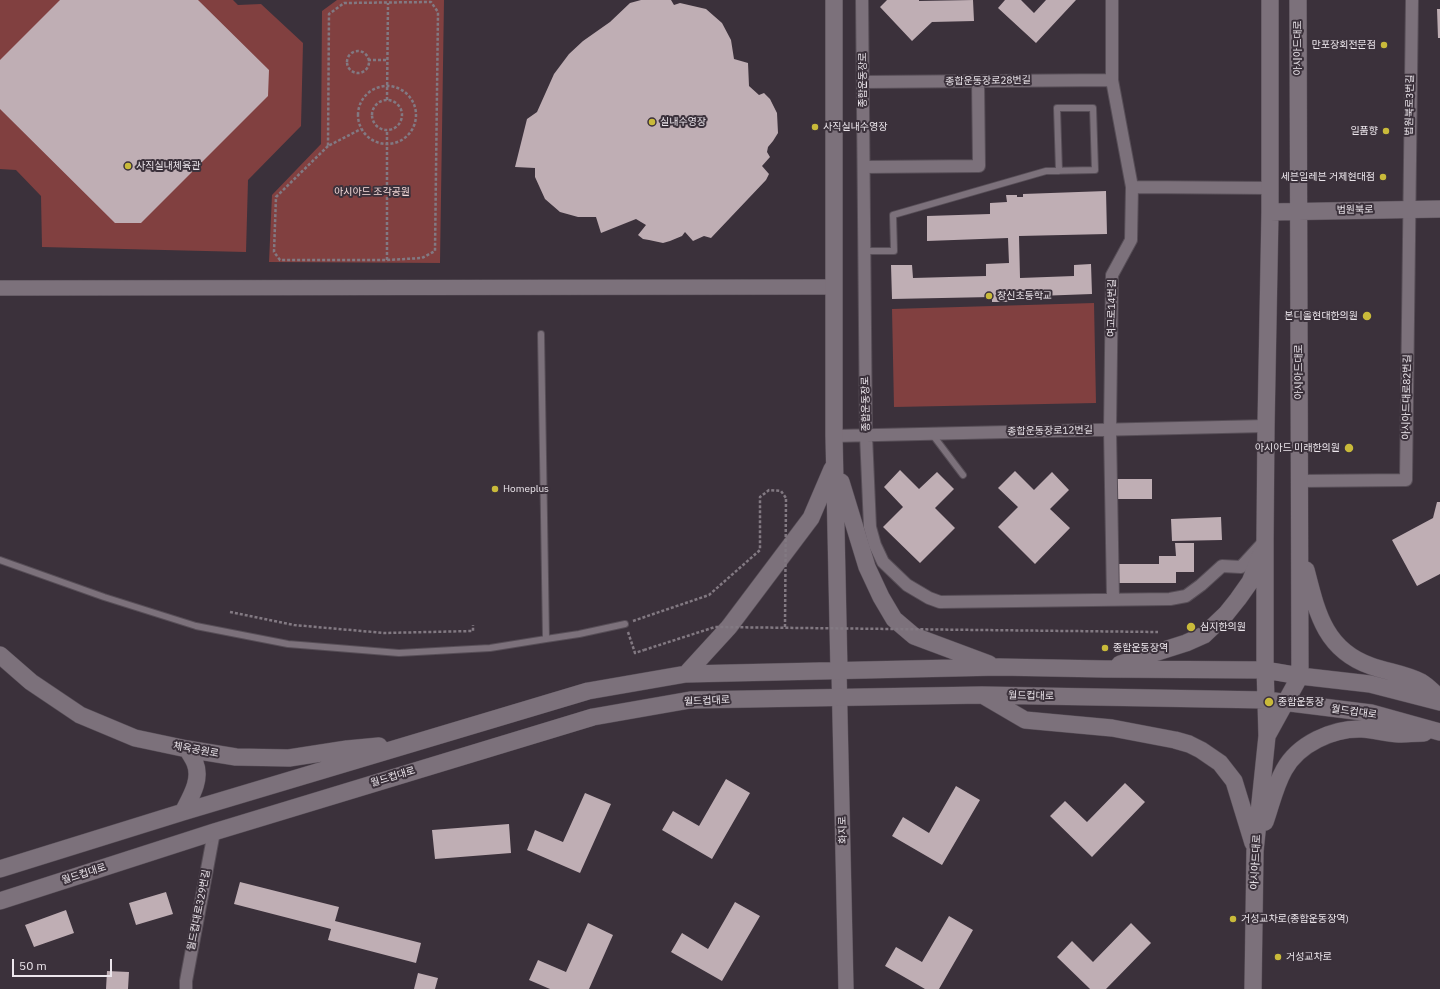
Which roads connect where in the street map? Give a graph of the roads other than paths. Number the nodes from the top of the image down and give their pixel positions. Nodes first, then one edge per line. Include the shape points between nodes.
1 (834, 0) edge
2 (862, 0) edge
3 (1112, 0) edge
4 (1270, 0) edge
5 (1298, 0) edge
6 (1412, 0) edge
7 (1112, 80) junction
8 (978, 81) junction
9 (863, 82) junction
10 (864, 167) junction
11 (1059, 171) junction
12 (1132, 187) junction
13 (1270, 188) junction
14 (1409, 209) junction
15 (1440, 210) edge
16 (1298, 211) junction
17 (1270, 212) junction
18 (864, 251) junction
19 (833, 287) junction
20 (0, 288) edge
21 (541, 334) dead end
22 (1266, 426) junction
23 (1110, 430) junction
24 (932, 434) junction
25 (866, 435) junction
26 (834, 436) junction
27 (835, 463) junction
28 (963, 475) dead end
29 (1300, 481) junction
30 (1265, 540) junction
31 (1300, 542) junction
32 (0, 560) edge
33 (1113, 599) junction
34 (625, 624) road end
35 (546, 639) junction
36 (0, 655) edge
37 (999, 667) junction
38 (1105, 669) junction
39 (1265, 670) junction
40 (839, 671) junction
41 (686, 674) junction
42 (1300, 676) junction
43 (982, 695) junction
44 (840, 698) junction
45 (1440, 698) edge
46 (1266, 700) junction
47 (1440, 702) edge
48 (1286, 703) junction
49 (1440, 732) edge
50 (1267, 736) junction
51 (417, 742) junction
52 (187, 749) junction
53 (183, 812) junction
54 (214, 832) junction
55 (1255, 851) junction
56 (0, 869) edge
57 (0, 901) edge
58 (186, 989) edge
59 (846, 989) edge
60 (1253, 989) edge

1 - 19 main road
2 - 9 street, 종합운동장로
3 - 7 street, 여고로14번길
4 - 13 main road, 아시아드대로
5 - 16 main road, 아시아드대로
6 - 14 street, 법원북로3번길
7 - 8 street, 종합운동장로28번길
7 - 12 street, 여고로14번길
8 - 9 street, 종합운동장로28번길
8 - 10 street via 979,166
9 - 10 street, 종합운동장로
10 - 18 street, 종합운동장로
11 - 11 lane via 1094,170 1093,108 1058,108
11 - 18 lane via 1046,171 893,215 894,251
12 - 13 street
12 - 23 street, 여고로14번길 via 1131,240 1112,275
13 - 17 main road, 아시아드대로
14 - 15 main road, 법원북로
14 - 16 main road, 법원북로
14 - 29 street, 아시아드대로82번길 via 1406,480
16 - 17 main road, 법원북로
16 - 29 main road, 아시아드대로
17 - 22 main road, 아시아드대로
18 - 25 street, 종합운동장로
19 - 20 street
19 - 26 main road
21 - 35 lane
22 - 23 street, 종합운동장로12번길
22 - 30 main road, 아시아드대로
23 - 24 street, 종합운동장로12번길
23 - 33 street, 여고로14번길
24 - 25 street, 종합운동장로12번길
24 - 28 lane
25 - 26 street, 종합운동장로12번길
25 - 33 street, 종합운동장로 via 870,527 883,562 907,585 940,602
26 - 27 main road
27 - 37 main road via 867,567 894,619 914,636
27 - 40 main road
27 - 41 main road via 810,518 729,627
29 - 31 main road, 아시아드대로
30 - 33 street, 종합운동장로 via 1241,567 1222,566 1186,596 1170,599
30 - 38 main road via 1250,582 1226,614 1204,635
30 - 39 main road, 아시아드대로
31 - 42 main road, 아시아드대로
31 - 45 main road via 1317,611 1339,648 1353,659 1422,683
32 - 35 lane via 196,626 288,644 399,653 490,648
34 - 35 lane
36 - 52 main road, 체육공원로 via 31,682 80,715 135,738
37 - 38 main road
37 - 40 main road
38 - 39 main road
39 - 42 main road
39 - 46 main road, 아시아드대로
40 - 41 main road
40 - 44 street, 화지로
41 - 51 main road via 588,691
42 - 47 main road via 1370,684
42 - 48 main road, 아시아드대로
43 - 44 main road, 월드컵대로
43 - 46 main road, 월드컵대로
43 - 55 main road via 1025,720 1112,728 1175,740 1201,750 1220,763 1234,782
44 - 54 main road, 월드컵대로 via 690,700 592,717
44 - 59 street, 화지로
46 - 48 main road, 월드컵대로
46 - 50 main road, 아시아드대로
48 - 49 main road, 월드컵대로 via 1372,713
48 - 50 main road, 아시아드대로
49 - 55 main road via 1399,734 1361,729 1320,738 1304,747 1284,770
50 - 55 main road, 아시아드대로
51 - 52 main road, 체육공원로 via 289,758 236,757
51 - 53 main road
52 - 53 main road via 196,764 198,776
53 - 56 main road
54 - 57 main road, 월드컵대로
54 - 58 street, 월드컵대로329번길
55 - 60 main road, 아시아드대로

